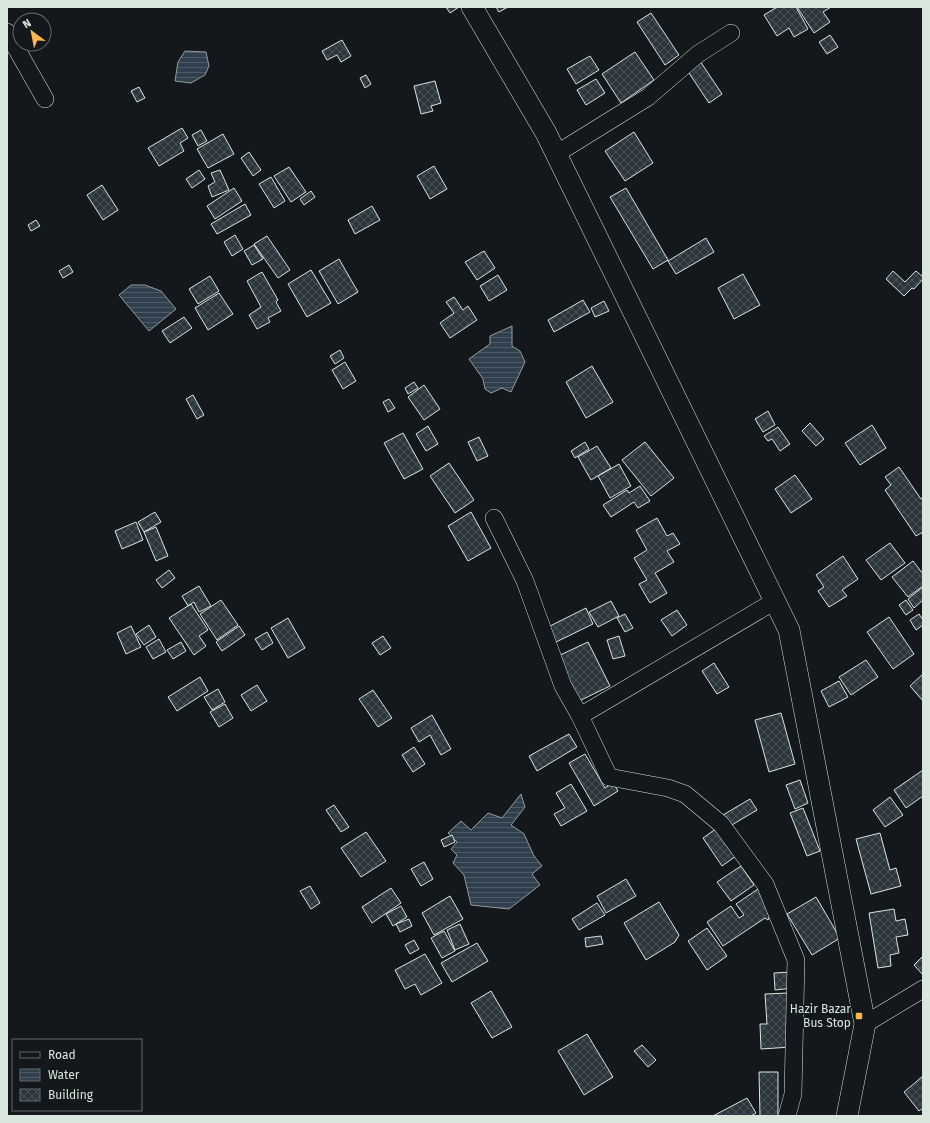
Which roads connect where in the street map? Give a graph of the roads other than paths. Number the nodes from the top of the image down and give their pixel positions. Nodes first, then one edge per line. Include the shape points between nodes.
1 (472, 7) edge
2 (7, 32) edge
3 (731, 33) dead end
4 (45, 99) dead end
5 (556, 154) junction
6 (494, 518) dead end
7 (775, 601) junction
8 (580, 716) junction
9 (923, 989) edge
10 (865, 1024) junction
11 (787, 1116) edge
12 (847, 1116) edge

1 - 5 main road
2 - 4 street
3 - 5 street via 698,54 648,97
5 - 7 main road
6 - 8 street via 525,581 563,686
7 - 8 street
7 - 10 main road via 790,630
8 - 11 street via 609,777 668,788 685,794 721,824 765,884 796,960 793,1094
9 - 10 street
10 - 12 main road

